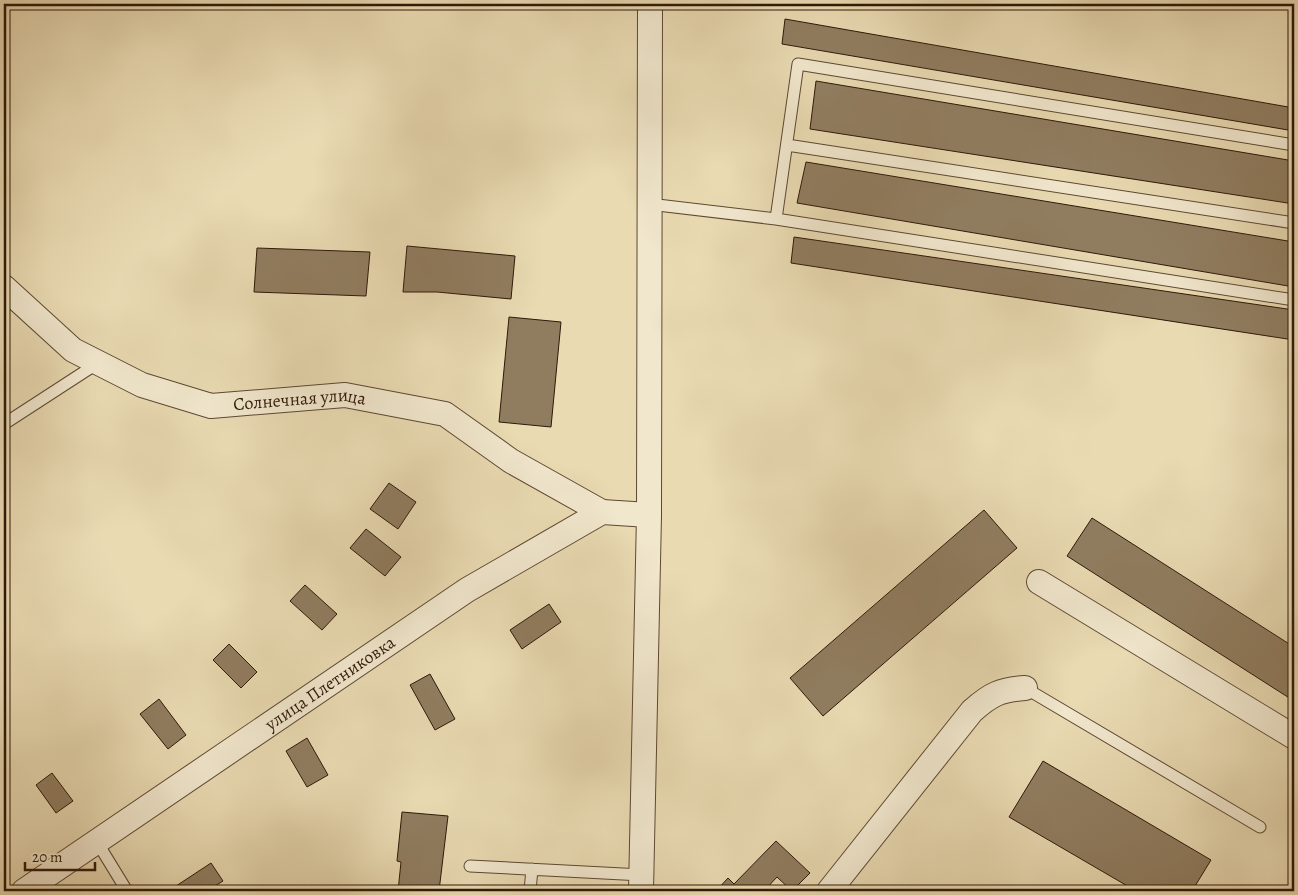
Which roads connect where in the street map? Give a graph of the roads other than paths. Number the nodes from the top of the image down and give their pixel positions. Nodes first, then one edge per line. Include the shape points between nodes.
1 (650, 4) edge
2 (787, 145) junction
3 (1294, 145) edge
4 (650, 204) junction
5 (776, 219) junction
6 (1294, 223) edge
7 (4, 287) edge
8 (1294, 300) edge
9 (98, 363) junction
10 (4, 424) edge
11 (602, 512) junction
12 (649, 515) junction
13 (1039, 582) dead end
14 (1025, 688) joint
15 (1294, 737) edge
16 (1260, 827) dead end
17 (97, 842) junction
18 (470, 866) dead end
19 (532, 869) junction
20 (641, 883) edge
21 (24, 891) edge
22 (127, 891) edge
23 (530, 891) edge
24 (829, 891) edge

1 - 4 street
2 - 3 lane via 798,64
2 - 5 lane
2 - 6 lane
4 - 5 lane
4 - 12 street
5 - 8 lane
7 - 9 street, Солнечная улица via 73,350
9 - 10 lane
9 - 11 street, Солнечная улица via 142,385 210,406 345,395 445,414 511,461
11 - 12 street
11 - 17 street, улица Плетниковка via 467,590
12 - 20 street
13 - 15 street
14 - 16 lane
14 - 24 street via 1005,690 986,699 972,711
17 - 21 street, улица Плетниковка
17 - 22 lane
18 - 19 lane
19 - 20 lane
19 - 23 lane

